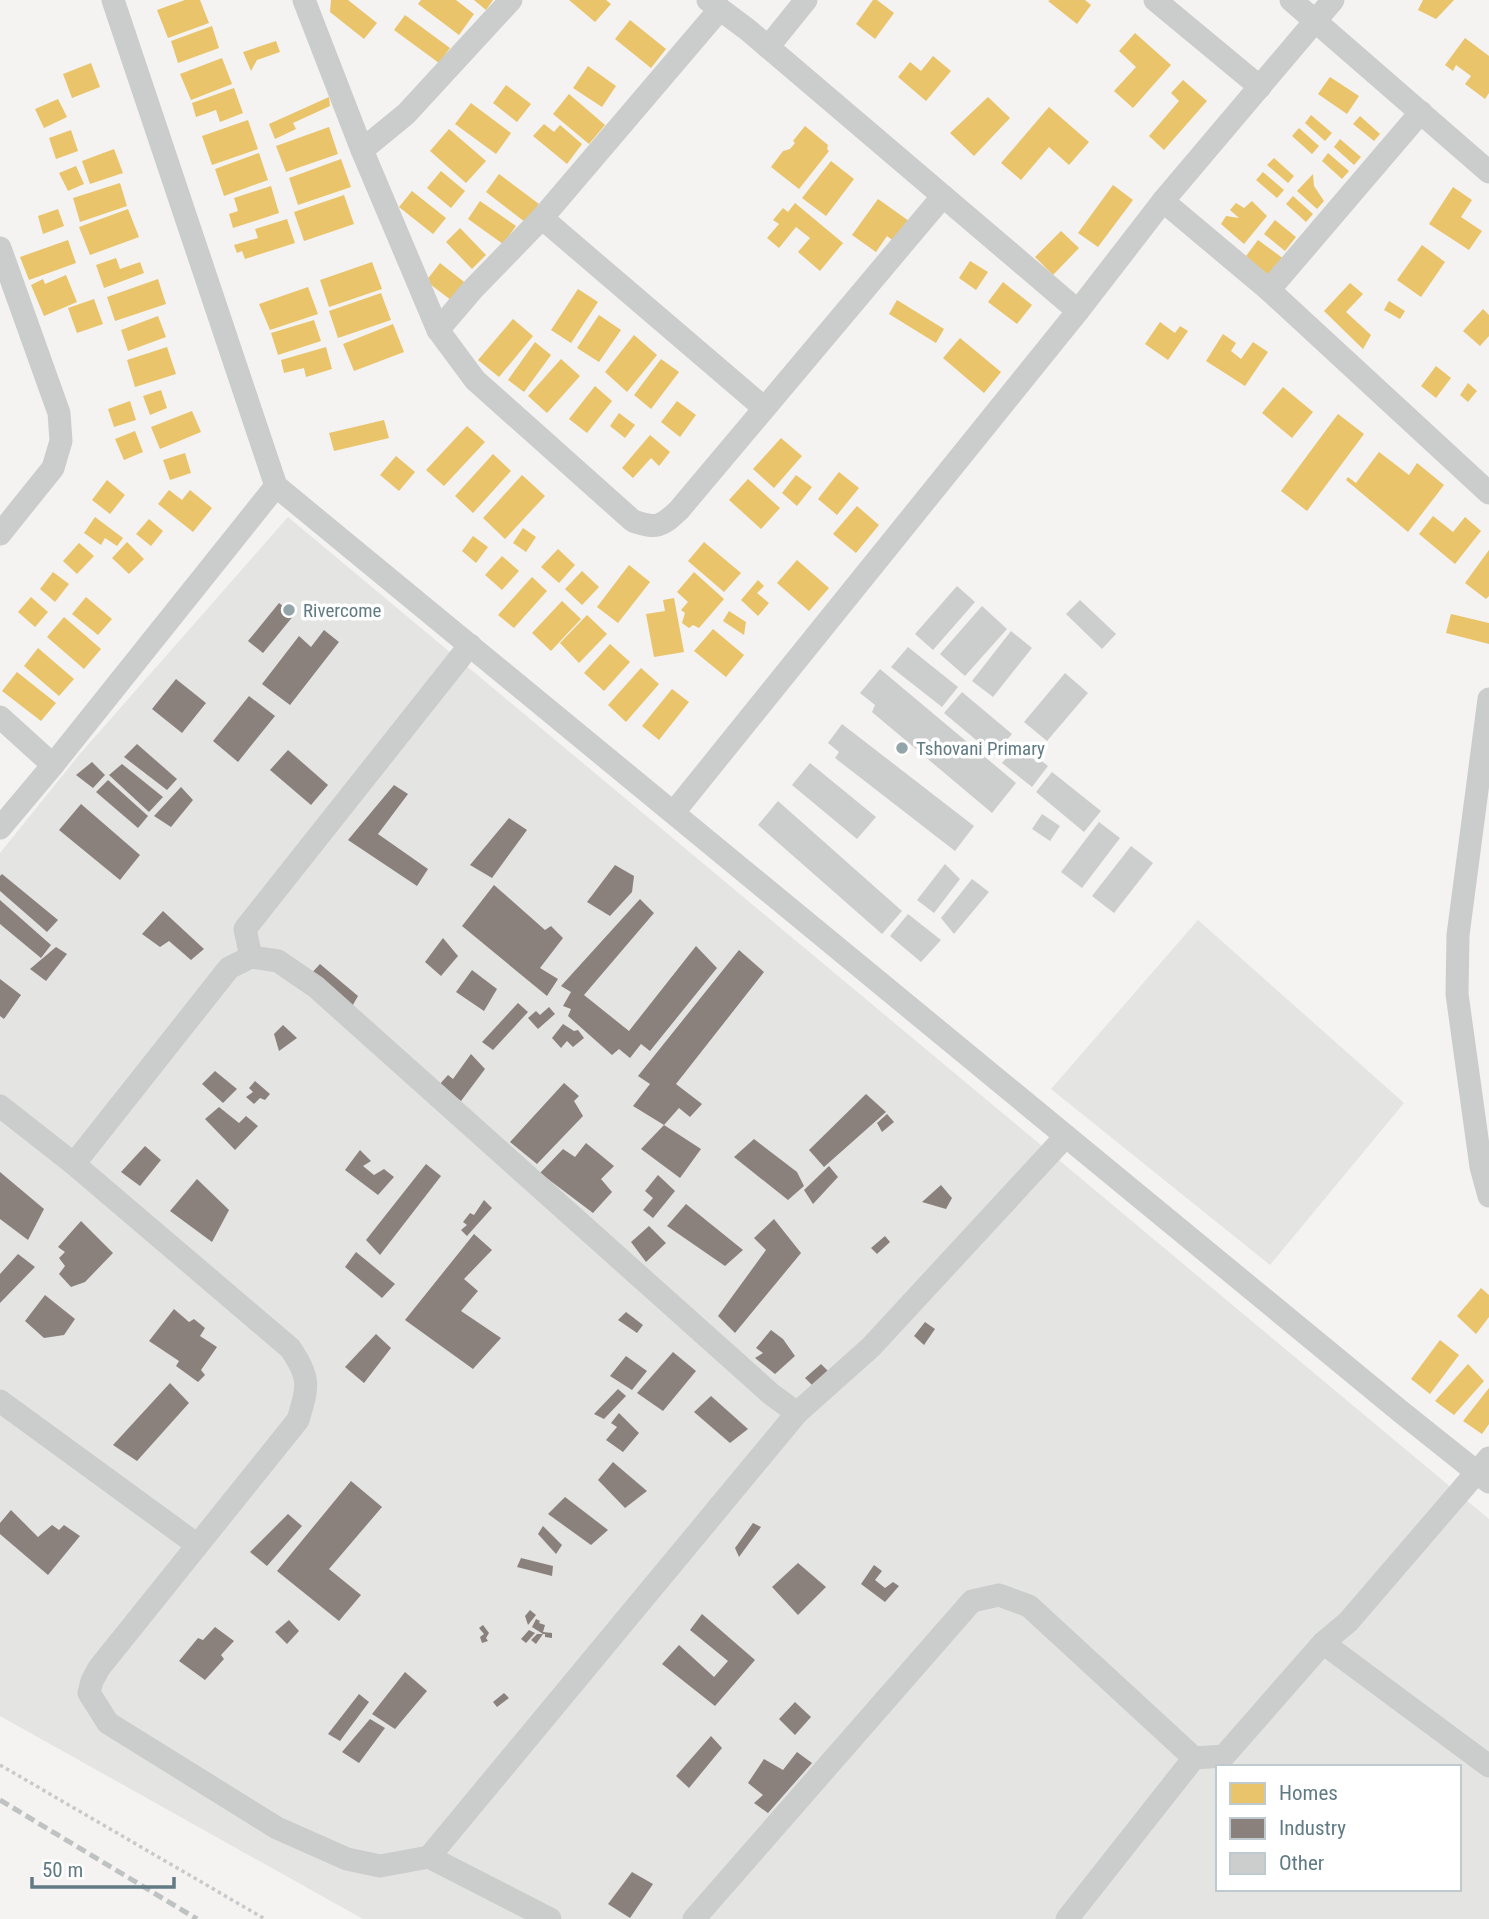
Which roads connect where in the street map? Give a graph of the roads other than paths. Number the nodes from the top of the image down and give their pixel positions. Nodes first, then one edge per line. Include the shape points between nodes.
1 (113, 0) edge
2 (304, 0) edge
3 (510, 0) edge
4 (806, 0) edge
5 (1155, 0) edge
6 (1291, 0) edge
7 (1333, 0) edge
8 (714, 4) edge
9 (1315, 21) junction
10 (768, 47) junction
11 (1260, 87) junction
12 (1421, 112) junction
13 (362, 150) junction
14 (1489, 172) edge
15 (943, 196) junction
16 (1163, 201) junction
17 (542, 218) junction
18 (0, 248) edge
19 (1269, 290) junction
20 (1077, 312) junction
21 (438, 330) junction
22 (764, 408) junction
23 (276, 486) junction
24 (1488, 491) edge
25 (0, 534) edge
26 (470, 645) junction
27 (1489, 699) edge
28 (0, 717) edge
29 (53, 765) junction
30 (674, 812) junction
31 (0, 828) edge
32 (251, 957) junction
33 (0, 1106) edge
34 (1066, 1136) junction
35 (74, 1164) junction
36 (1489, 1196) edge
37 (0, 1401) edge
38 (797, 1413) junction
39 (1485, 1471) edge
40 (196, 1545) junction
41 (1323, 1643) junction
42 (1194, 1758) junction
43 (1489, 1766) edge
44 (429, 1857) junction
45 (550, 1919) edge
46 (694, 1919) edge
47 (1067, 1919) edge

1 - 23 street
2 - 13 street
3 - 13 street via 406,114
4 - 10 street
5 - 11 street
6 - 9 street
7 - 9 street
8 - 10 street
8 - 17 street
9 - 11 street
9 - 12 street
10 - 15 street
11 - 16 street
12 - 14 street
12 - 19 street
13 - 21 street
15 - 20 street
15 - 22 street
16 - 19 street
16 - 20 street
17 - 21 street
17 - 22 street
18 - 25 street via 59,413 61,441 53,468
19 - 24 street
20 - 30 street
21 - 22 street via 475,380 633,521 652,527 665,523 679,510
23 - 26 street
23 - 29 street
26 - 30 street
26 - 32 street via 245,929
27 - 36 street via 1458,935 1457,994 1480,1167
28 - 29 street
29 - 31 street
30 - 34 street
32 - 35 street via 229,968
32 - 38 street via 278,961 316,987
33 - 35 street
34 - 38 street via 888,1328
34 - 39 street
35 - 40 street via 290,1349 303,1367 307,1390 298,1420
37 - 40 street
38 - 44 street
39 - 41 street via 1348,1622
40 - 44 street via 92,1681 89,1693 108,1723 277,1829 347,1860 380,1866
41 - 42 street via 1224,1756
41 - 43 street
42 - 46 street via 1029,1606 999,1595 972,1601
42 - 47 street
44 - 45 street

